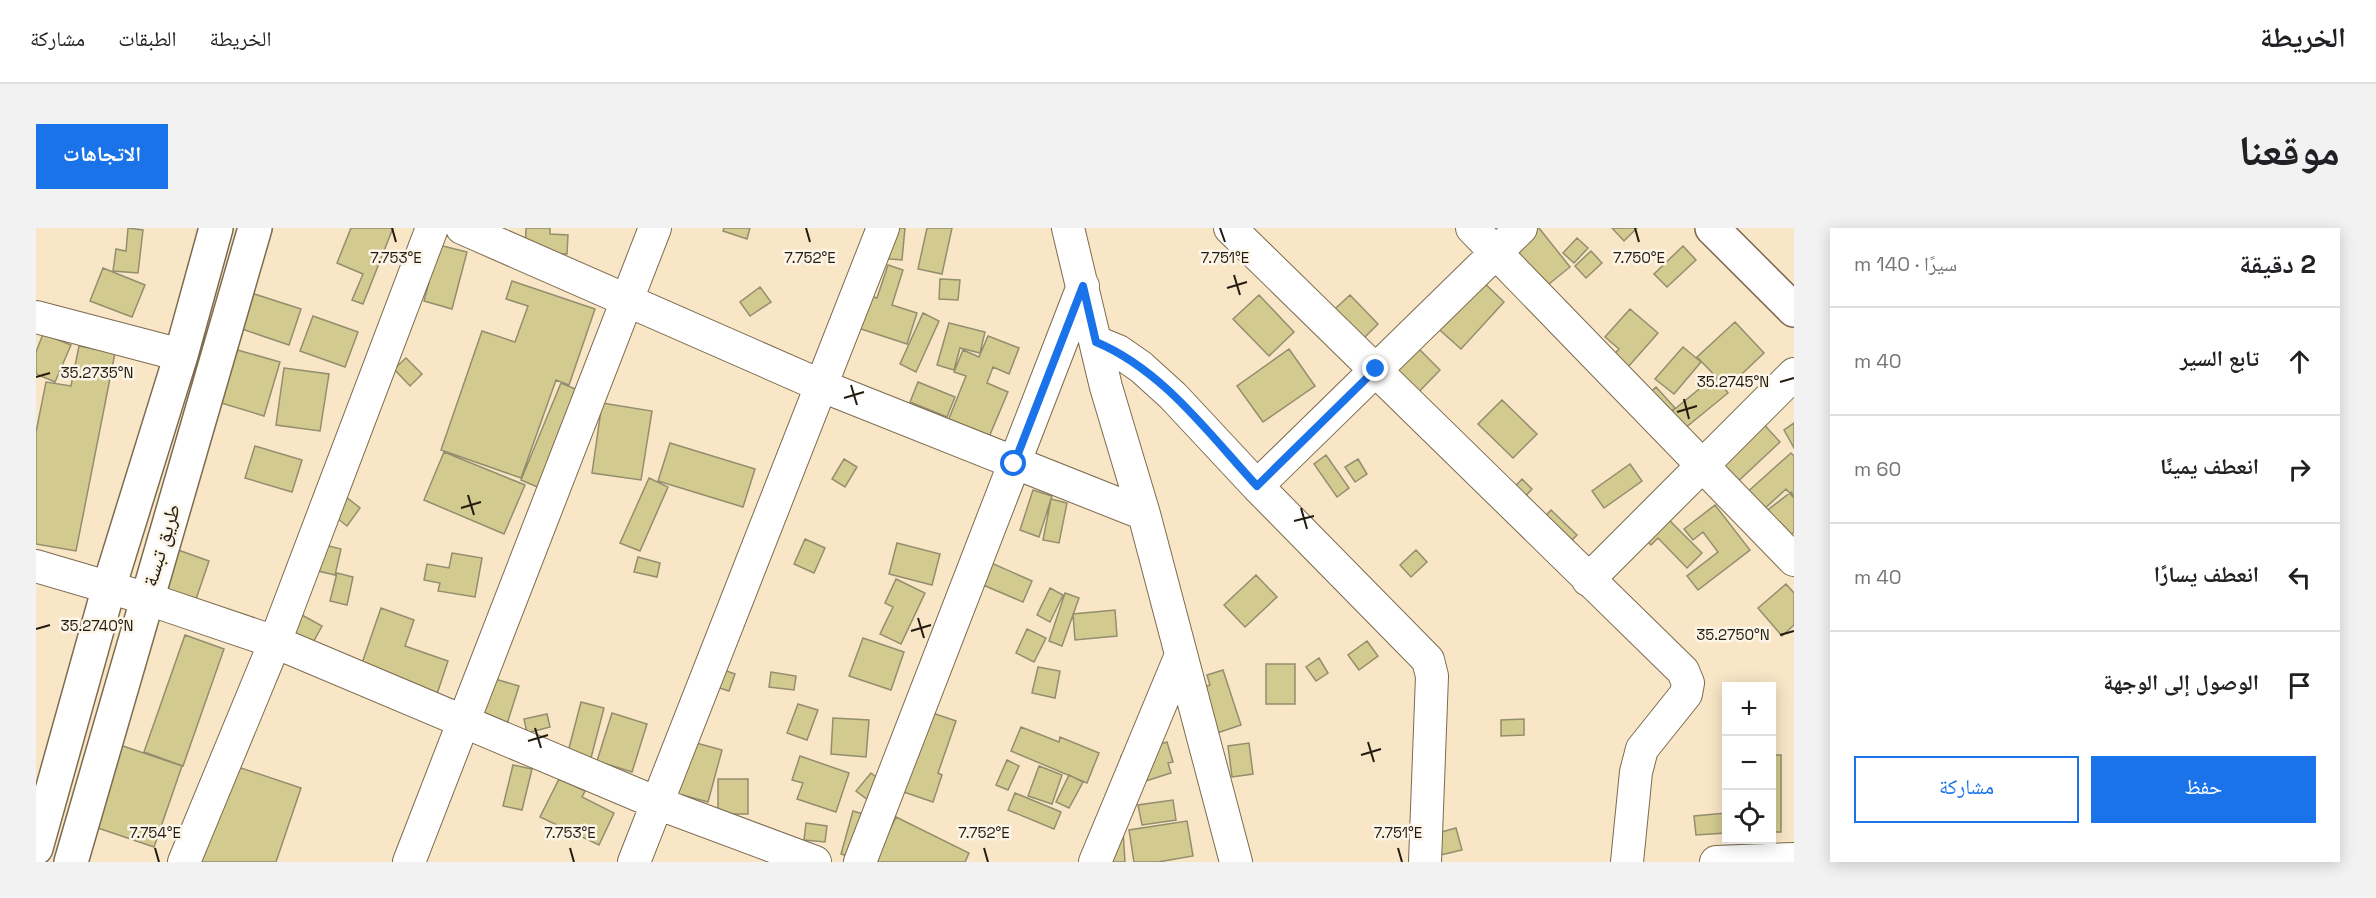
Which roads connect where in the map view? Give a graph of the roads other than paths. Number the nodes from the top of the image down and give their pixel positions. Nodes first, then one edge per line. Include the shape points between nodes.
1 (216, 228) edge
2 (255, 228) edge
3 (432, 228) edge
4 (462, 228) edge
5 (655, 228) edge
6 (883, 228) edge
7 (1068, 228) edge
8 (1230, 228) edge
9 (1472, 228) edge
10 (1521, 228) edge
11 (1712, 228) edge
12 (1496, 252) junction
13 (1083, 286) junction
14 (628, 300) junction
15 (1794, 310) edge
16 (36, 317) edge
17 (1096, 342) junction
18 (182, 355) junction
19 (1376, 369) junction
20 (1794, 374) edge
21 (822, 386) junction
22 (1014, 464) junction
23 (1705, 466) junction
24 (1257, 486) junction
25 (1144, 514) junction
26 (1794, 560) edge
27 (36, 566) edge
28 (1588, 580) junction
29 (110, 587) junction
30 (145, 598) junction
31 (275, 642) junction
32 (1181, 655) junction
33 (463, 721) junction
34 (657, 803) junction
35 (36, 848) edge
36 (1794, 859) edge
37 (70, 862) edge
38 (184, 862) edge
39 (409, 862) edge
40 (634, 862) edge
41 (815, 862) edge
42 (860, 862) edge
43 (1095, 862) edge
44 (1236, 862) edge
45 (1425, 862) edge
46 (1627, 862) edge
47 (1716, 862) edge

1 - 18 main road, طريق تبسة
2 - 30 main road, طريق تبسة
3 - 31 street
4 - 14 street
5 - 14 street
6 - 21 street
7 - 13 street
8 - 19 street
9 - 12 street
10 - 12 street
11 - 15 main road
12 - 19 street
12 - 23 street
13 - 17 street
13 - 22 street
14 - 21 street
14 - 33 street
16 - 18 street
17 - 24 street via 1141,367
17 - 25 street
18 - 29 main road, طريق تبسة
19 - 24 street
19 - 28 street
20 - 23 street
21 - 22 street
21 - 34 street
22 - 25 street
22 - 42 street
23 - 26 street
23 - 28 street
24 - 45 street via 1428,660 1432,676
25 - 32 street
27 - 29 street
28 - 46 street via 1683,672 1688,683 1686,694 1642,749
29 - 30 street
29 - 35 main road, طريق تبسة
30 - 31 street
30 - 37 main road, طريق تبسة
31 - 33 street
31 - 38 street
32 - 43 street
32 - 44 street
33 - 34 street
33 - 39 street
34 - 40 street
34 - 41 street
36 - 47 street

